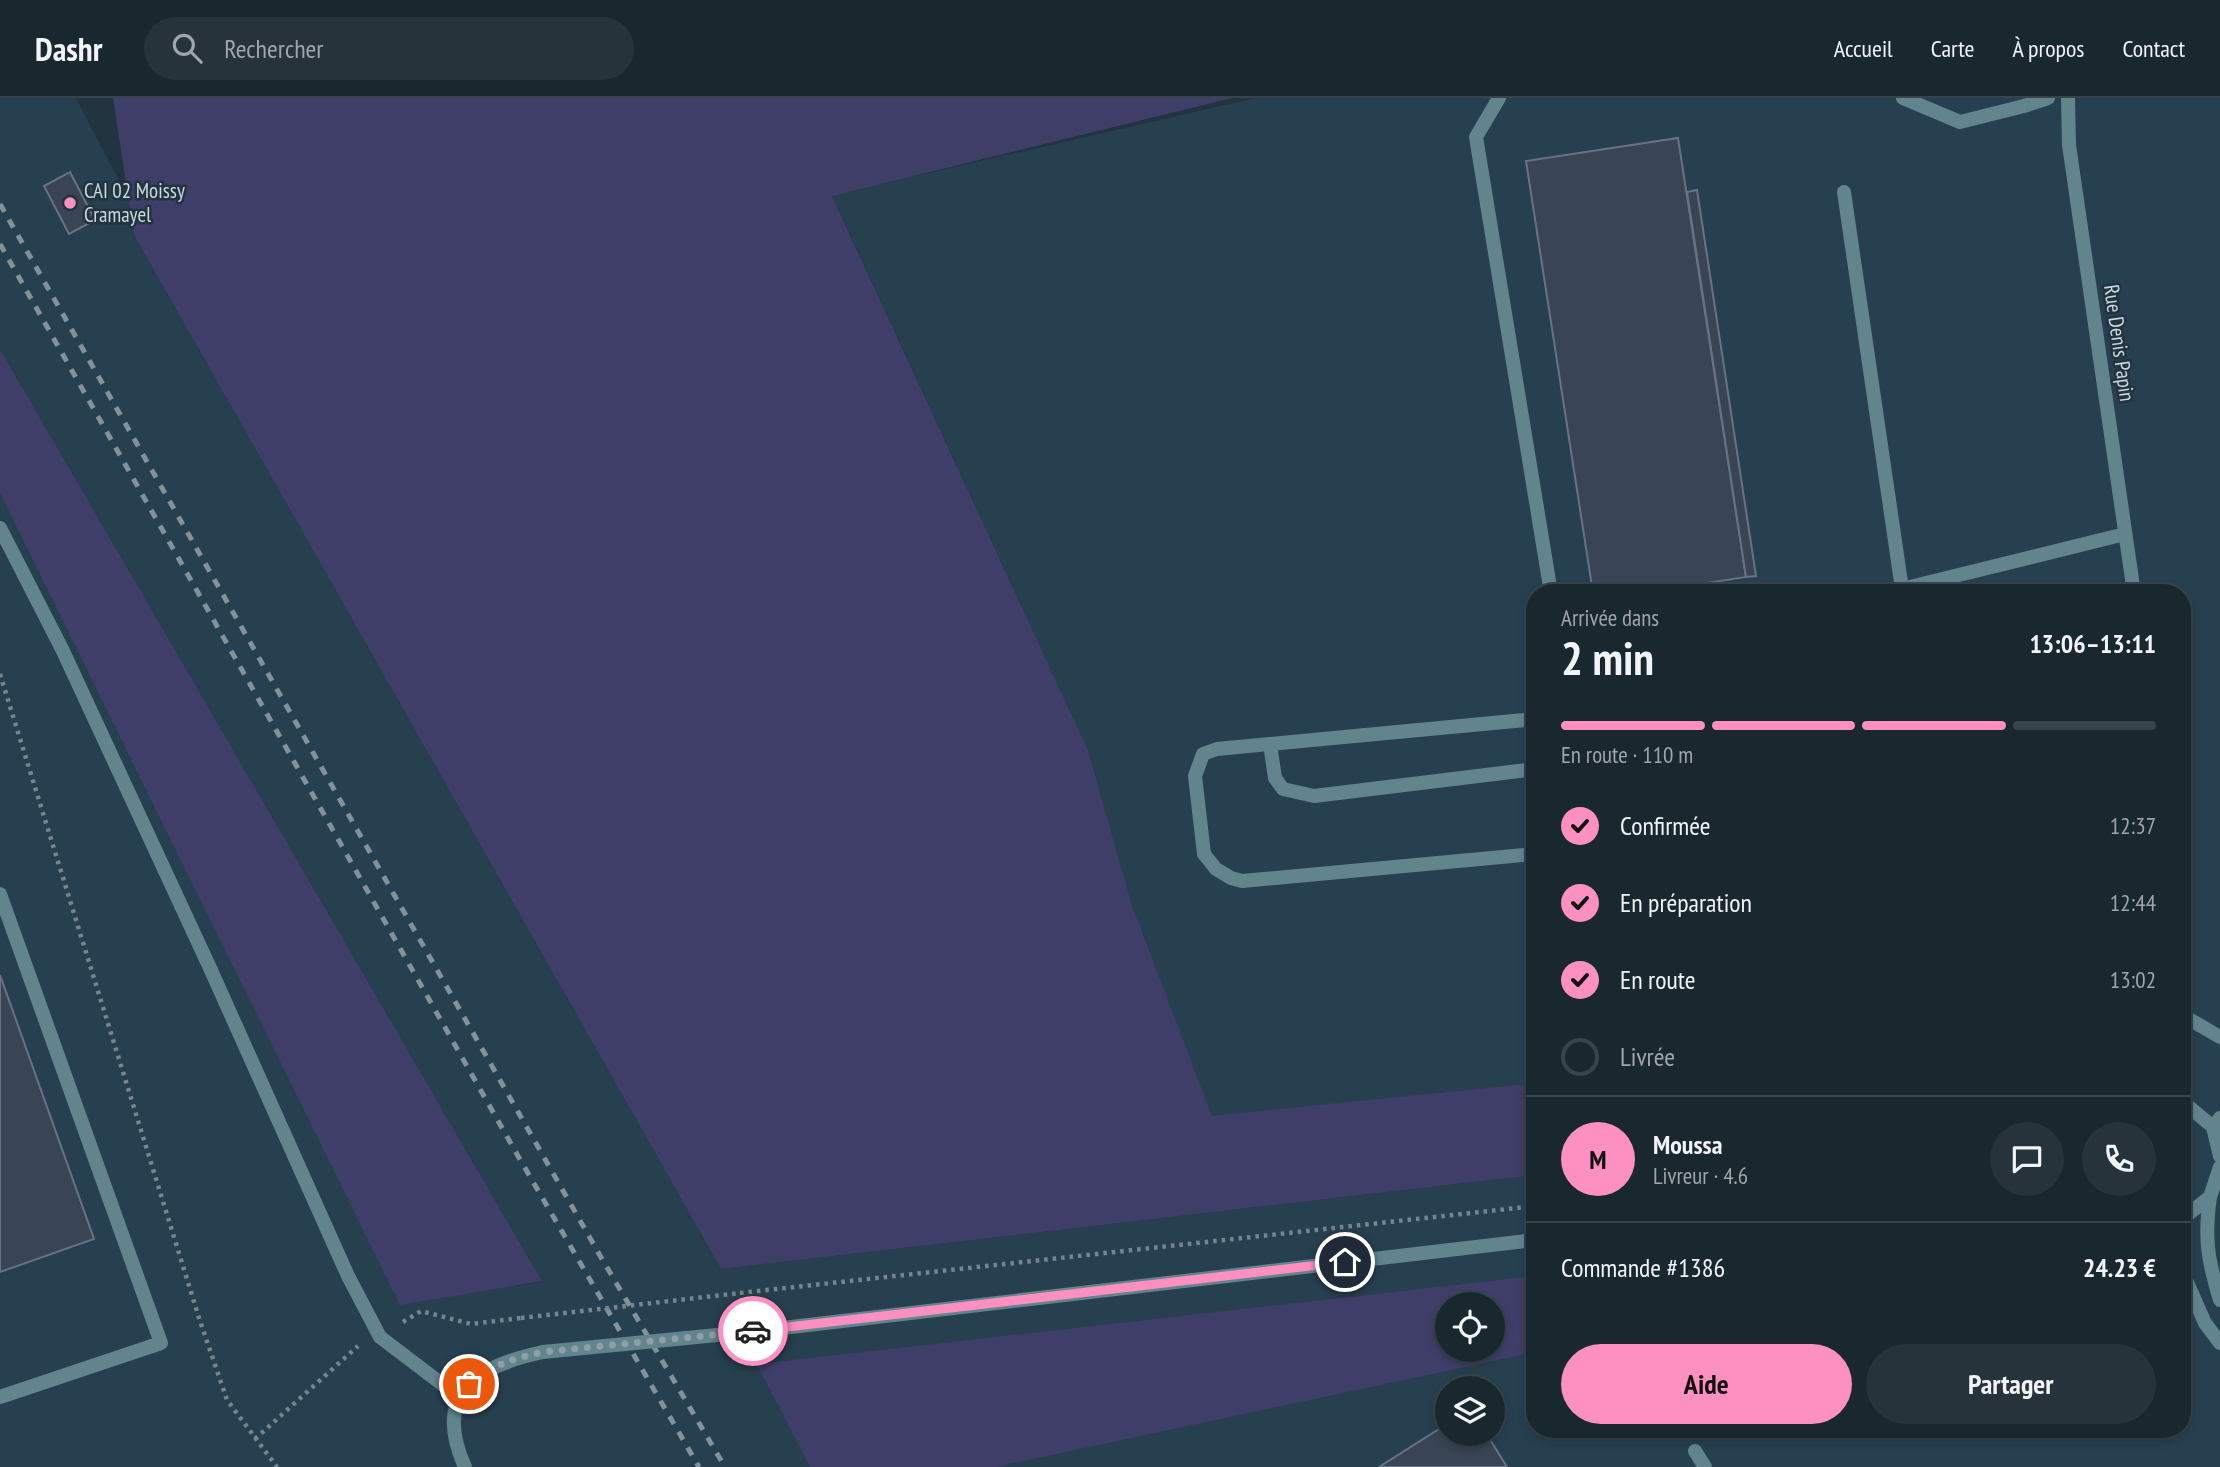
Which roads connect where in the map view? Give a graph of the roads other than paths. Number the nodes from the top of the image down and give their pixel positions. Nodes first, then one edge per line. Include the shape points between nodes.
1 (1499, 98) edge
2 (1903, 98) edge
3 (2048, 98) edge
4 (2068, 98) edge
5 (1844, 192) dead end
6 (0, 528) edge
7 (2125, 534) junction
8 (1550, 584) edge
9 (1901, 584) edge
10 (1922, 584) edge
11 (2133, 584) edge
12 (1526, 720) edge
13 (1270, 744) junction
14 (1526, 770) edge
15 (1526, 855) edge
16 (0, 894) edge
17 (2191, 1020) edge
18 (2220, 1037) edge
19 (2191, 1107) edge
20 (2216, 1122) edge
21 (2220, 1156) edge
22 (2220, 1167) edge
23 (2210, 1197) junction
24 (2191, 1212) edge
25 (1526, 1241) edge
26 (2216, 1271) edge
27 (2191, 1291) edge
28 (2220, 1300) edge
29 (2220, 1343) edge
30 (0, 1397) edge
31 (459, 1397) junction
32 (1695, 1451) dead end
33 (465, 1467) edge
34 (1705, 1467) edge

1 - 8 street via 1476,137
2 - 3 street via 1960,122
4 - 7 street, Rue Denis Papin via 2069,145
5 - 9 street
6 - 31 street via 63,651 380,1337
7 - 10 street
7 - 11 street, Rue Denis Papin
12 - 13 street
13 - 14 street via 1275,778 1283,789 1314,796
13 - 15 street via 1217,748 1203,754 1198,764 1195,776 1204,854 1231,878 1242,881
16 - 30 street via 161,1343
17 - 18 street
19 - 20 street
20 - 21 street
22 - 23 street
23 - 24 street
23 - 26 street via 2205,1228
25 - 31 street, bridge via 543,1352 497,1365 469,1384
26 - 28 street
27 - 29 street
31 - 33 street via 453,1427
32 - 34 street

